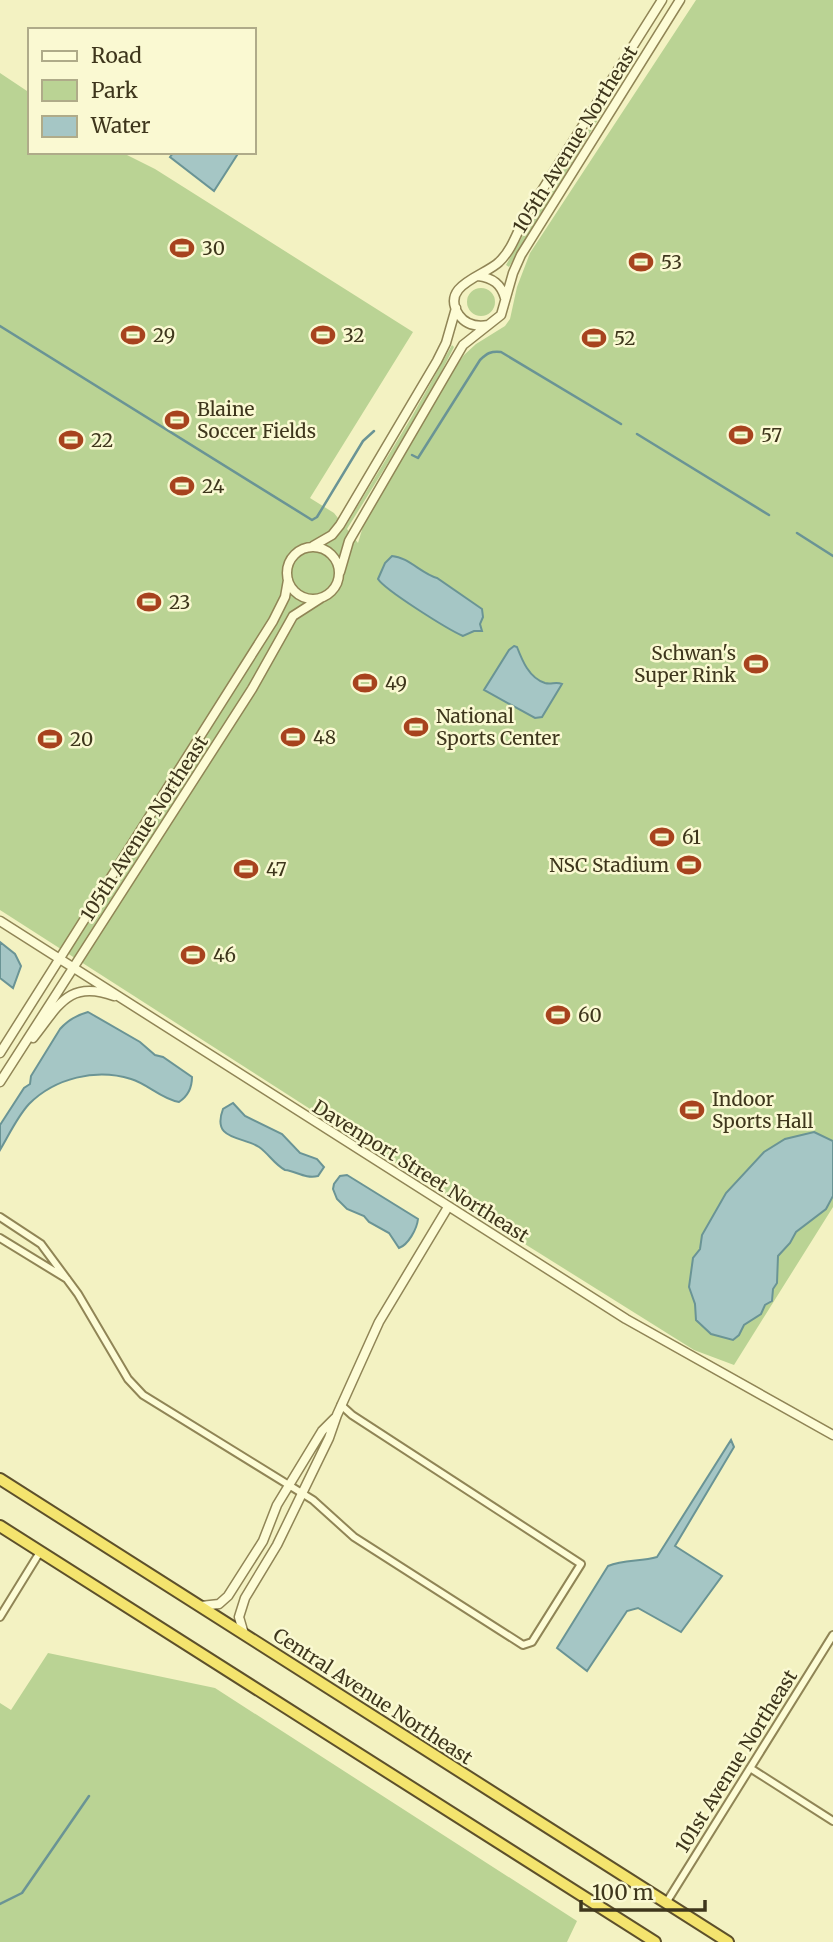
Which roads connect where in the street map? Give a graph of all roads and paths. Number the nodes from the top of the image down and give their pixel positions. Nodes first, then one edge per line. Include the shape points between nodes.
1 (662, 0) edge
2 (680, 0) edge
3 (478, 276) junction
4 (505, 298) junction
5 (456, 308) junction
6 (488, 325) junction
7 (313, 546) junction
8 (340, 572) junction
9 (288, 580) junction
10 (321, 598) junction
11 (0, 921) edge
12 (59, 958) junction
13 (74, 967) junction
14 (127, 1001) junction
15 (0, 1053) edge
16 (7, 1070) junction
17 (0, 1082) edge
18 (448, 1207) junction
19 (0, 1217) edge
20 (0, 1238) edge
21 (70, 1282) junction
22 (341, 1405) junction
23 (337, 1415) junction
24 (833, 1435) edge
25 (0, 1479) edge
26 (289, 1486) junction
27 (302, 1493) junction
28 (0, 1526) edge
29 (40, 1552) junction
30 (0, 1597) edge
31 (9, 1603) junction
32 (201, 1606) junction
33 (0, 1616) edge
34 (244, 1634) junction
35 (833, 1635) edge
36 (750, 1768) junction
37 (833, 1821) edge
38 (666, 1903) junction
39 (654, 1942) edge
40 (728, 1942) edge

1 - 3 street, 105th Avenue Northeast via 504,256
2 - 4 street, 105th Avenue Northeast via 522,255
3 - 4 street via 493,280
3 - 5 street, 105th Avenue Northeast via 461,285
4 - 6 street, 105th Avenue Northeast via 501,315
5 - 6 street via 472,325
5 - 7 street, 105th Avenue Northeast via 437,361 340,525
6 - 8 street, 105th Avenue Northeast via 463,345 349,541
7 - 8 street via 330,551
7 - 9 street, 105th Avenue Northeast via 289,561
8 - 10 street, 105th Avenue Northeast via 334,590
9 - 10 street via 297,594
9 - 12 street, 105th Avenue Northeast via 274,621
10 - 13 street, 105th Avenue Northeast via 293,616 252,689
11 - 12 street, Davenport Street Northeast
12 - 13 street, Davenport Street Northeast
12 - 15 street, 105th Avenue Northeast
13 - 14 street, Davenport Street Northeast
13 - 16 street, 105th Avenue Northeast
14 - 16 street via 92,990 75,992 65,998
14 - 18 street, Davenport Street Northeast
16 - 17 street, 105th Avenue Northeast
18 - 22 street via 385,1310
18 - 24 street, Davenport Street Northeast via 661,1340
19 - 21 street via 41,1244
20 - 21 street
21 - 26 street via 128,1379 144,1395
22 - 23 street
22 - 27 street via 580,1564 531,1642 523,1645 354,1537
23 - 26 street
23 - 27 street
25 - 32 highway, Central Avenue Northeast
26 - 27 street
26 - 32 street via 263,1541 228,1596 219,1604
27 - 34 street via 245,1598 239,1617
28 - 29 highway
29 - 31 street
29 - 39 highway
30 - 31 street
31 - 33 street
32 - 34 highway, Central Avenue Northeast
34 - 38 highway, Central Avenue Northeast
35 - 36 street, 101st Avenue Northeast
36 - 37 street
36 - 38 street, 101st Avenue Northeast
38 - 40 highway, Central Avenue Northeast

